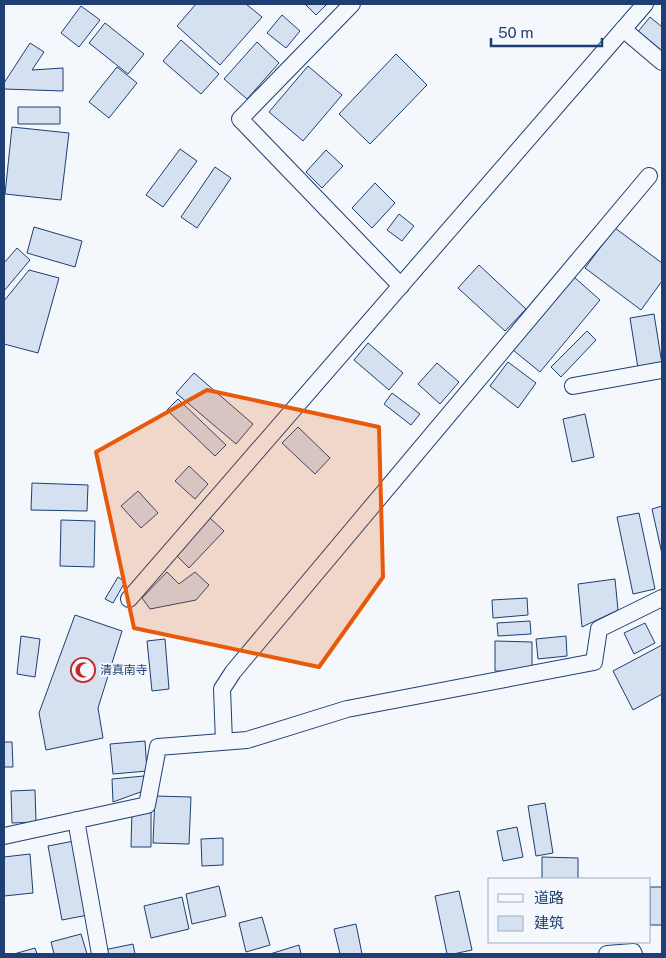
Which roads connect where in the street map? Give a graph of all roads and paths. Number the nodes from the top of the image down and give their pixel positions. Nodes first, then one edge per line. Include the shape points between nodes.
1 (352, 4) edge
2 (645, 4) edge
3 (623, 29) junction
4 (662, 62) edge
5 (649, 176) dead end
6 (400, 286) junction
7 (662, 370) edge
8 (573, 386) dead end
9 (662, 598) edge
10 (129, 599) dead end
11 (224, 742) junction
12 (76, 820) junction
13 (4, 836) edge
14 (100, 954) edge
15 (607, 954) edge
16 (634, 954) edge

1 - 6 street via 240,119
2 - 3 street
3 - 4 street
3 - 6 street
5 - 11 street via 233,672 222,689
6 - 10 street
7 - 8 street
9 - 11 street via 599,629 594,662 347,709 247,740
11 - 12 street via 158,747 147,804
12 - 13 street
12 - 14 street
15 - 16 street

